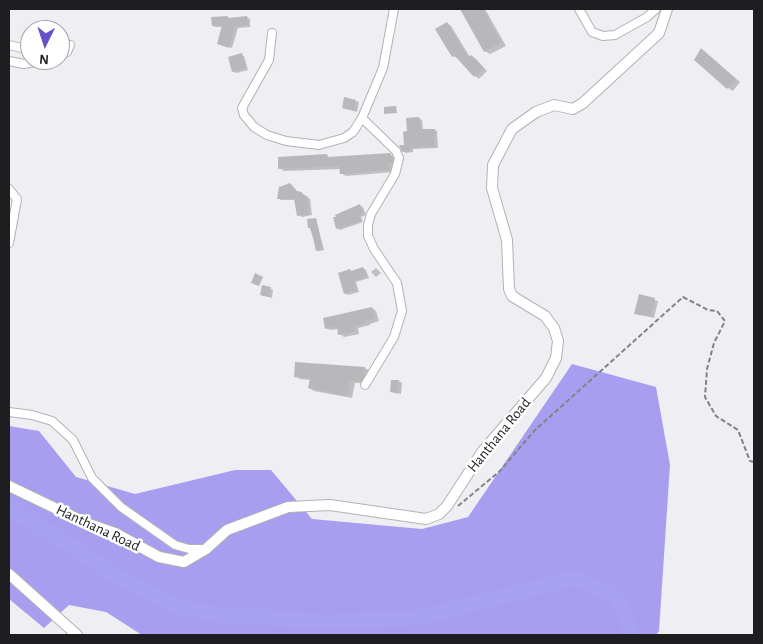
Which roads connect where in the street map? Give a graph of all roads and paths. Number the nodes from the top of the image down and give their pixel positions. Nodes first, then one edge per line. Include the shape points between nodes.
1 (394, 9) edge
2 (579, 9) edge
3 (656, 9) edge
4 (667, 9) edge
5 (272, 33) dead end
6 (362, 118) junction
7 (9, 190) edge
8 (9, 242) edge
9 (365, 385) dead end
10 (9, 412) edge
11 (754, 462) edge
12 (9, 486) edge
13 (447, 506) junction
14 (206, 549) junction
15 (9, 574) edge
16 (77, 635) edge

1 - 6 street via 383,68
2 - 3 street via 592,32 603,36 615,35
4 - 13 street, Hanthana Road via 659,32 583,103 573,109 554,105 536,112 512,129 494,165 492,188 507,240 509,289 512,296 545,316 554,328 558,341 556,358 546,378 482,452
5 - 6 street via 268,60 242,108 254,127 286,142 319,145 344,138 353,132
6 - 9 street via 396,151 399,158 395,174 371,214 368,236 397,283 402,311 394,337
7 - 8 street via 18,199
10 - 14 street via 52,421 73,440 92,478 122,507 175,544 189,549
11 - 13 path via 750,460 738,430 716,416 704,397 714,343 725,321 717,311 708,310 683,297 534,431 500,471 468,500 455,509
12 - 14 street, Hanthana Road via 86,523 115,533 159,557 184,562
13 - 14 street, Hanthana Road via 439,514 426,519 330,505 288,507 227,530
15 - 16 street

